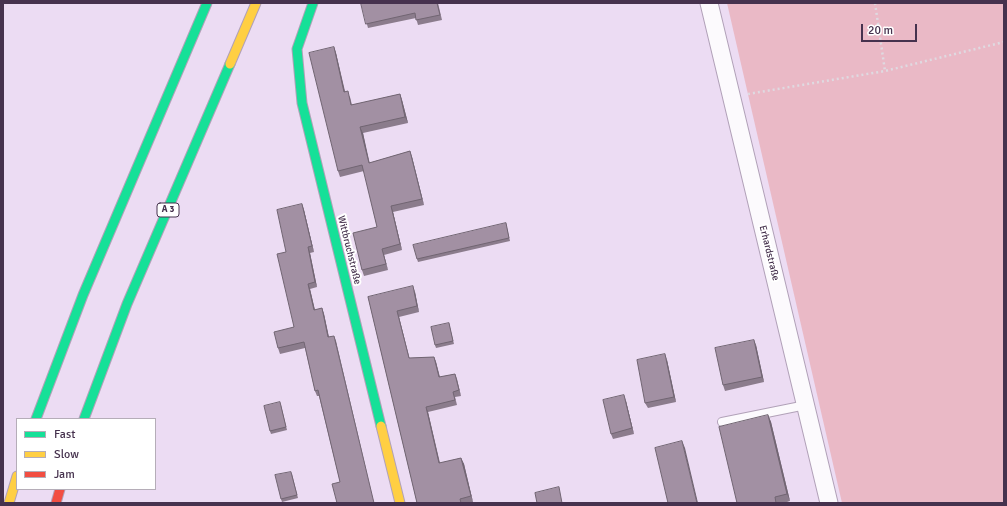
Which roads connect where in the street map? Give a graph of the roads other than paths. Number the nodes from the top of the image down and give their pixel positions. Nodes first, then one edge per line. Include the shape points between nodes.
1 (207, 3) edge
2 (256, 3) edge
3 (313, 3) edge
4 (709, 3) edge
5 (806, 405) junction
6 (36, 418) edge
7 (84, 418) edge
8 (722, 422) dead end
9 (16, 479) edge
10 (60, 490) edge
11 (9, 503) edge
12 (56, 503) edge
13 (400, 503) edge
14 (829, 503) edge

1 - 6 main road via 83,295
2 - 7 main road, A 3 via 127,304
3 - 13 main road, Wittbruchstraße via 297,49 302,103
4 - 5 street, Erhardstraße
5 - 8 lane
5 - 14 street, Erhardstraße
9 - 11 main road
10 - 12 main road

